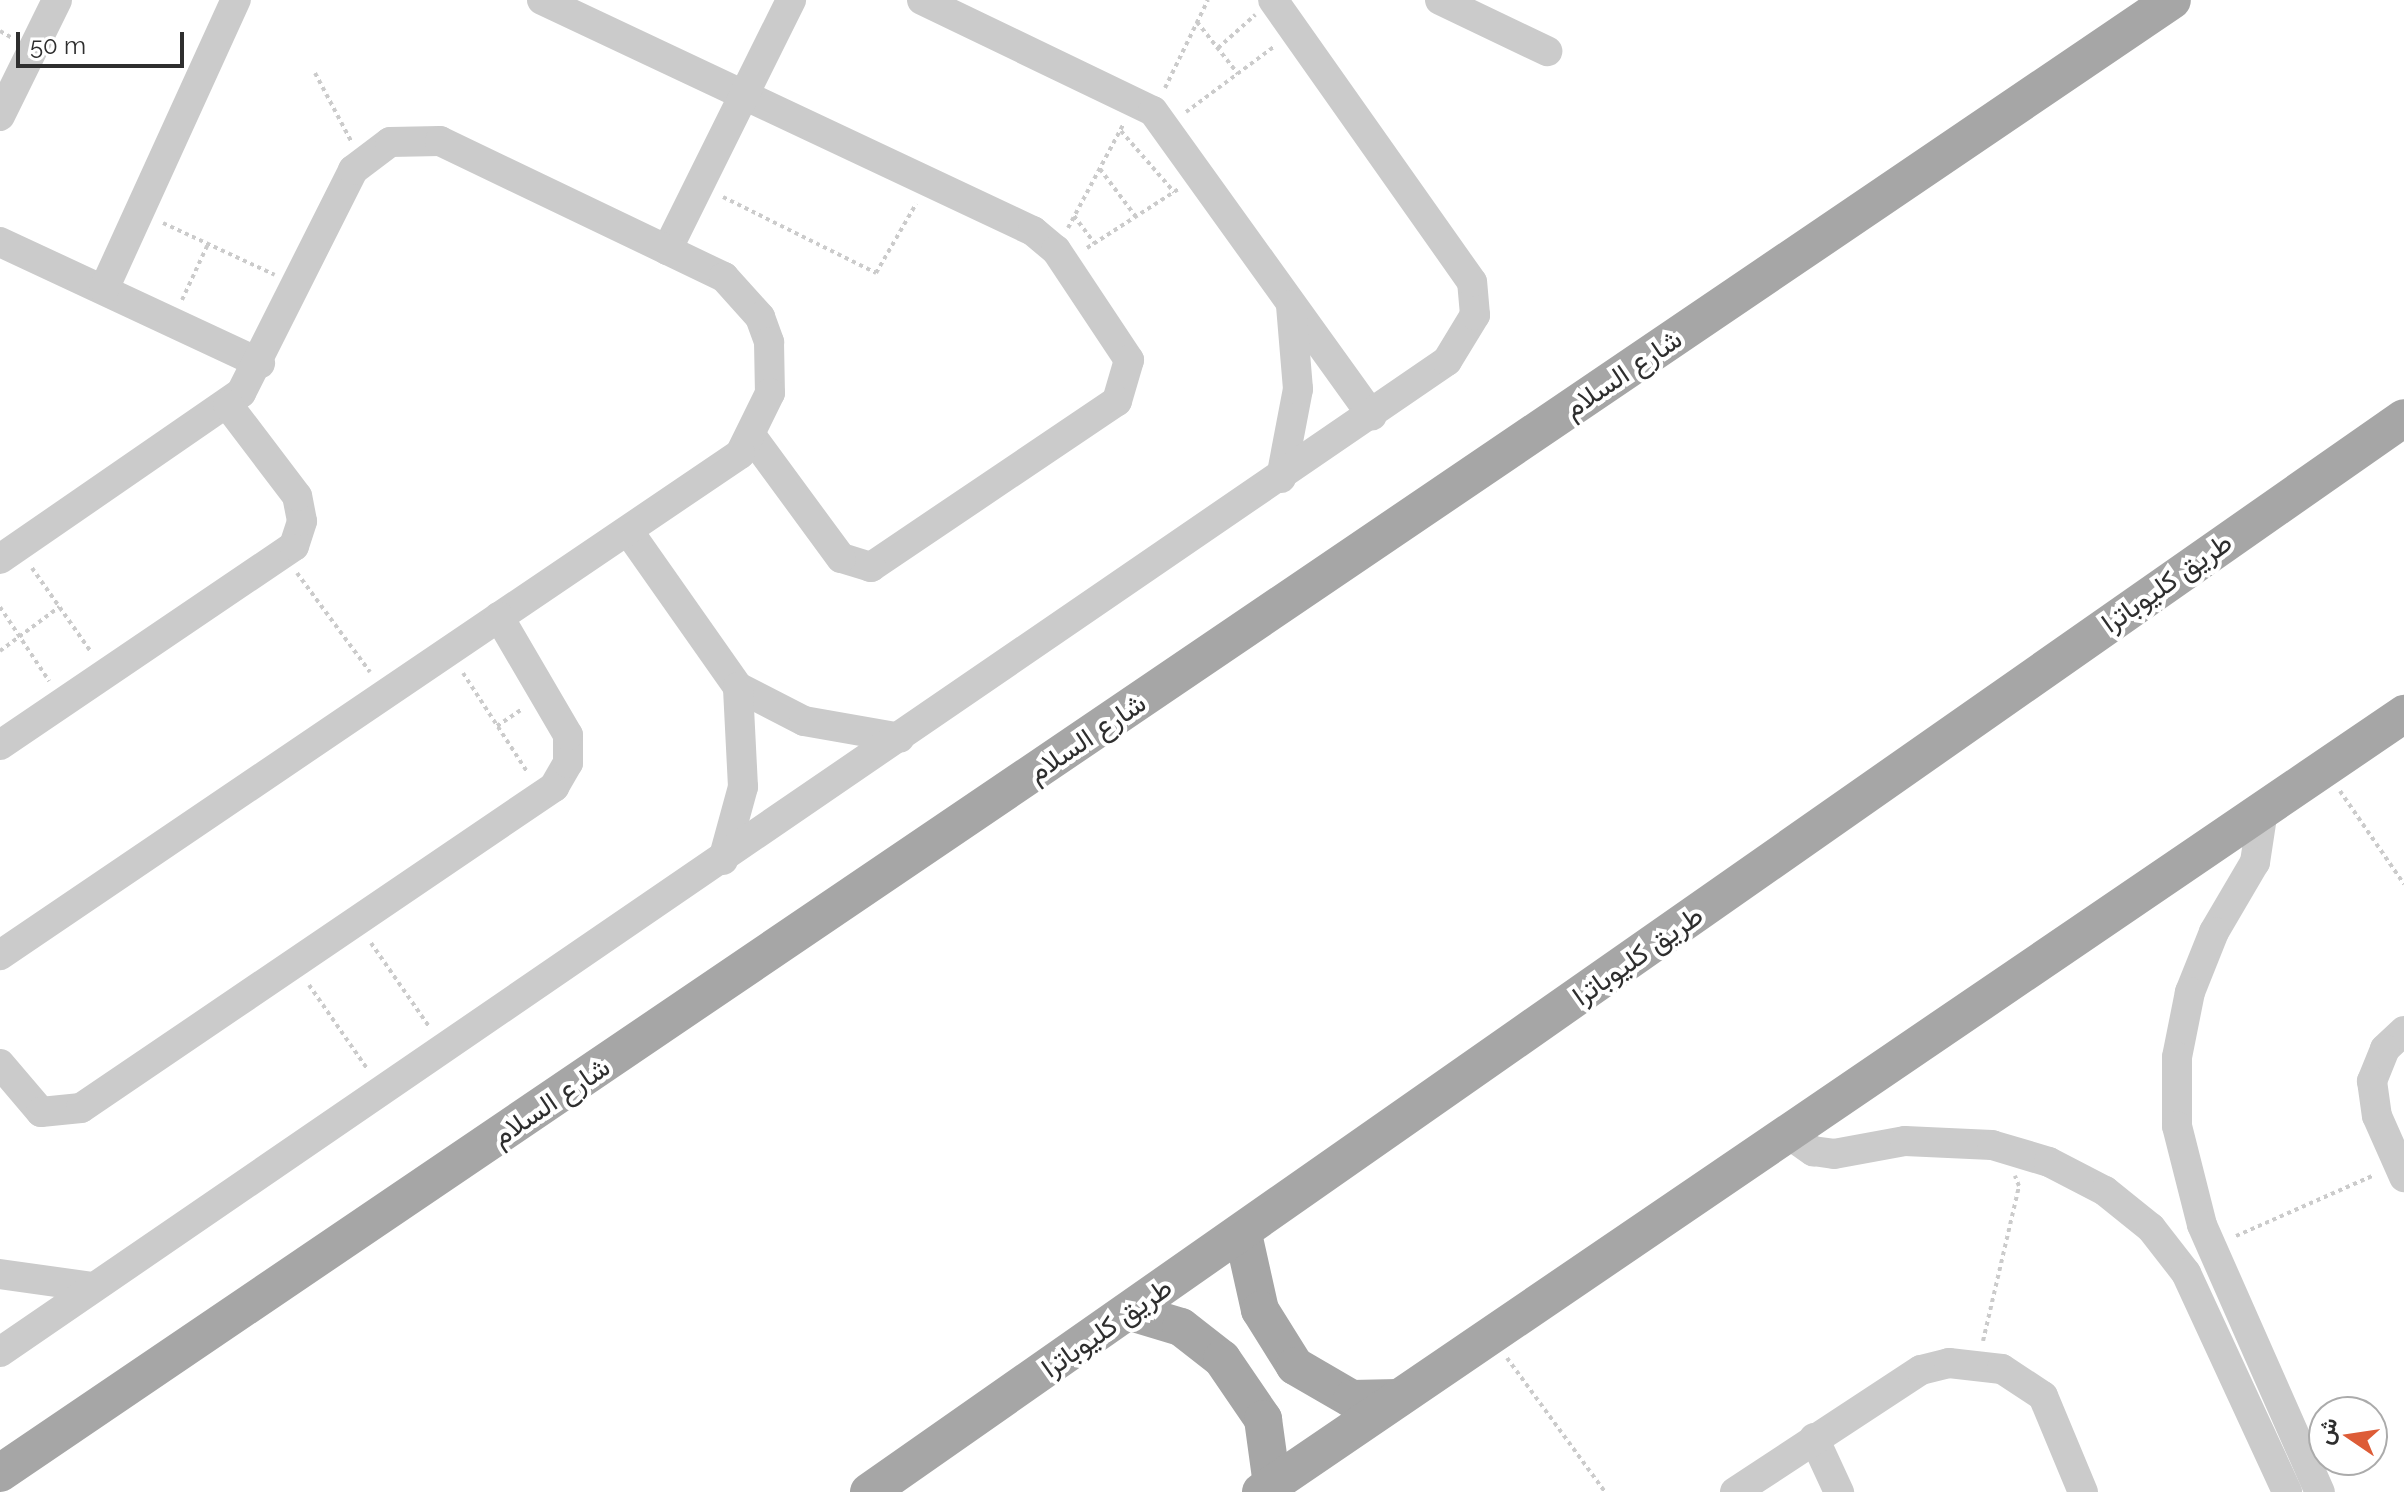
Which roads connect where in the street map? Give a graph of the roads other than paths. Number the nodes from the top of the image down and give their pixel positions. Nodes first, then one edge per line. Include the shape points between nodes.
1 (57, 0) edge
2 (236, 0) edge
3 (542, 0) edge
4 (791, 0) edge
5 (922, 0) edge
6 (1440, 0) edge
7 (2172, 0) edge
8 (1267, 5) edge
9 (1547, 51) dead end
10 (745, 95) junction
11 (0, 116) edge
12 (0, 242) edge
13 (667, 250) junction
14 (104, 289) junction
15 (1290, 299) junction
16 (260, 363) junction
17 (228, 405) junction
18 (1372, 416) junction
19 (2404, 418) edge
20 (753, 438) junction
21 (1281, 478) junction
22 (629, 532) junction
23 (9, 553) edge
24 (499, 617) junction
25 (738, 687) junction
26 (2404, 714) edge
27 (900, 738) junction
28 (0, 745) edge
29 (2263, 810) junction
30 (723, 860) junction
31 (0, 955) edge
32 (2404, 1031) edge
33 (0, 1064) edge
34 (1787, 1133) junction
35 (2401, 1171) edge
36 (1243, 1234) junction
37 (2207, 1236) junction
38 (2171, 1249) junction
39 (0, 1274) edge
40 (93, 1287) junction
41 (1131, 1312) junction
42 (0, 1352) edge
43 (1398, 1398) junction
44 (1814, 1438) junction
45 (0, 1473) edge
46 (1267, 1488) edge
47 (869, 1492) edge
48 (1735, 1492) edge
49 (1839, 1492) edge
50 (2083, 1492) edge
51 (2287, 1492) edge
52 (2320, 1492) edge

1 - 11 street
2 - 14 street
3 - 10 street
4 - 10 street
5 - 15 street via 1153,112
6 - 9 street
7 - 45 main road, شارع السلام
8 - 18 street via 1297,30 1464,268 1476,298 1469,331 1447,361
10 - 13 street
10 - 20 street via 1033,231 1060,256 1125,347 1125,389 881,563 860,567 841,558
12 - 14 street
13 - 16 street via 440,141 398,140 361,160
13 - 20 street via 724,277 760,317 769,342 770,393
14 - 16 street
15 - 18 street
15 - 21 street via 1298,389
16 - 17 street
17 - 23 street
17 - 28 street via 297,496 300,531 284,555
18 - 21 street
19 - 36 main road, طريق كليوباترا
20 - 22 street
21 - 27 street
22 - 24 street
22 - 25 street
24 - 31 street
24 - 33 street via 568,735 562,776 542,796 68,1114 29,1104
25 - 27 street via 804,721
25 - 30 street via 743,787
26 - 29 main road
27 - 30 street
29 - 34 main road
29 - 37 street via 2255,862 2214,932 2182,1023 2177,1126
30 - 40 street
32 - 35 street via 2385,1049 2372,1081 2377,1116
34 - 38 street via 1823,1153 1934,1140 2020,1152 2105,1191
34 - 43 main road
36 - 41 main road, طريق كليوباترا
36 - 43 main road via 1256,1300 1295,1366 1352,1399
37 - 38 street via 2181,1224
37 - 52 street
38 - 51 street
39 - 40 street
40 - 42 street
41 - 46 main road via 1181,1327 1222,1359 1263,1419
41 - 47 main road, طريق كليوباترا
43 - 46 main road
44 - 48 street
44 - 49 street
44 - 50 street via 1921,1370 1978,1363 2043,1396

